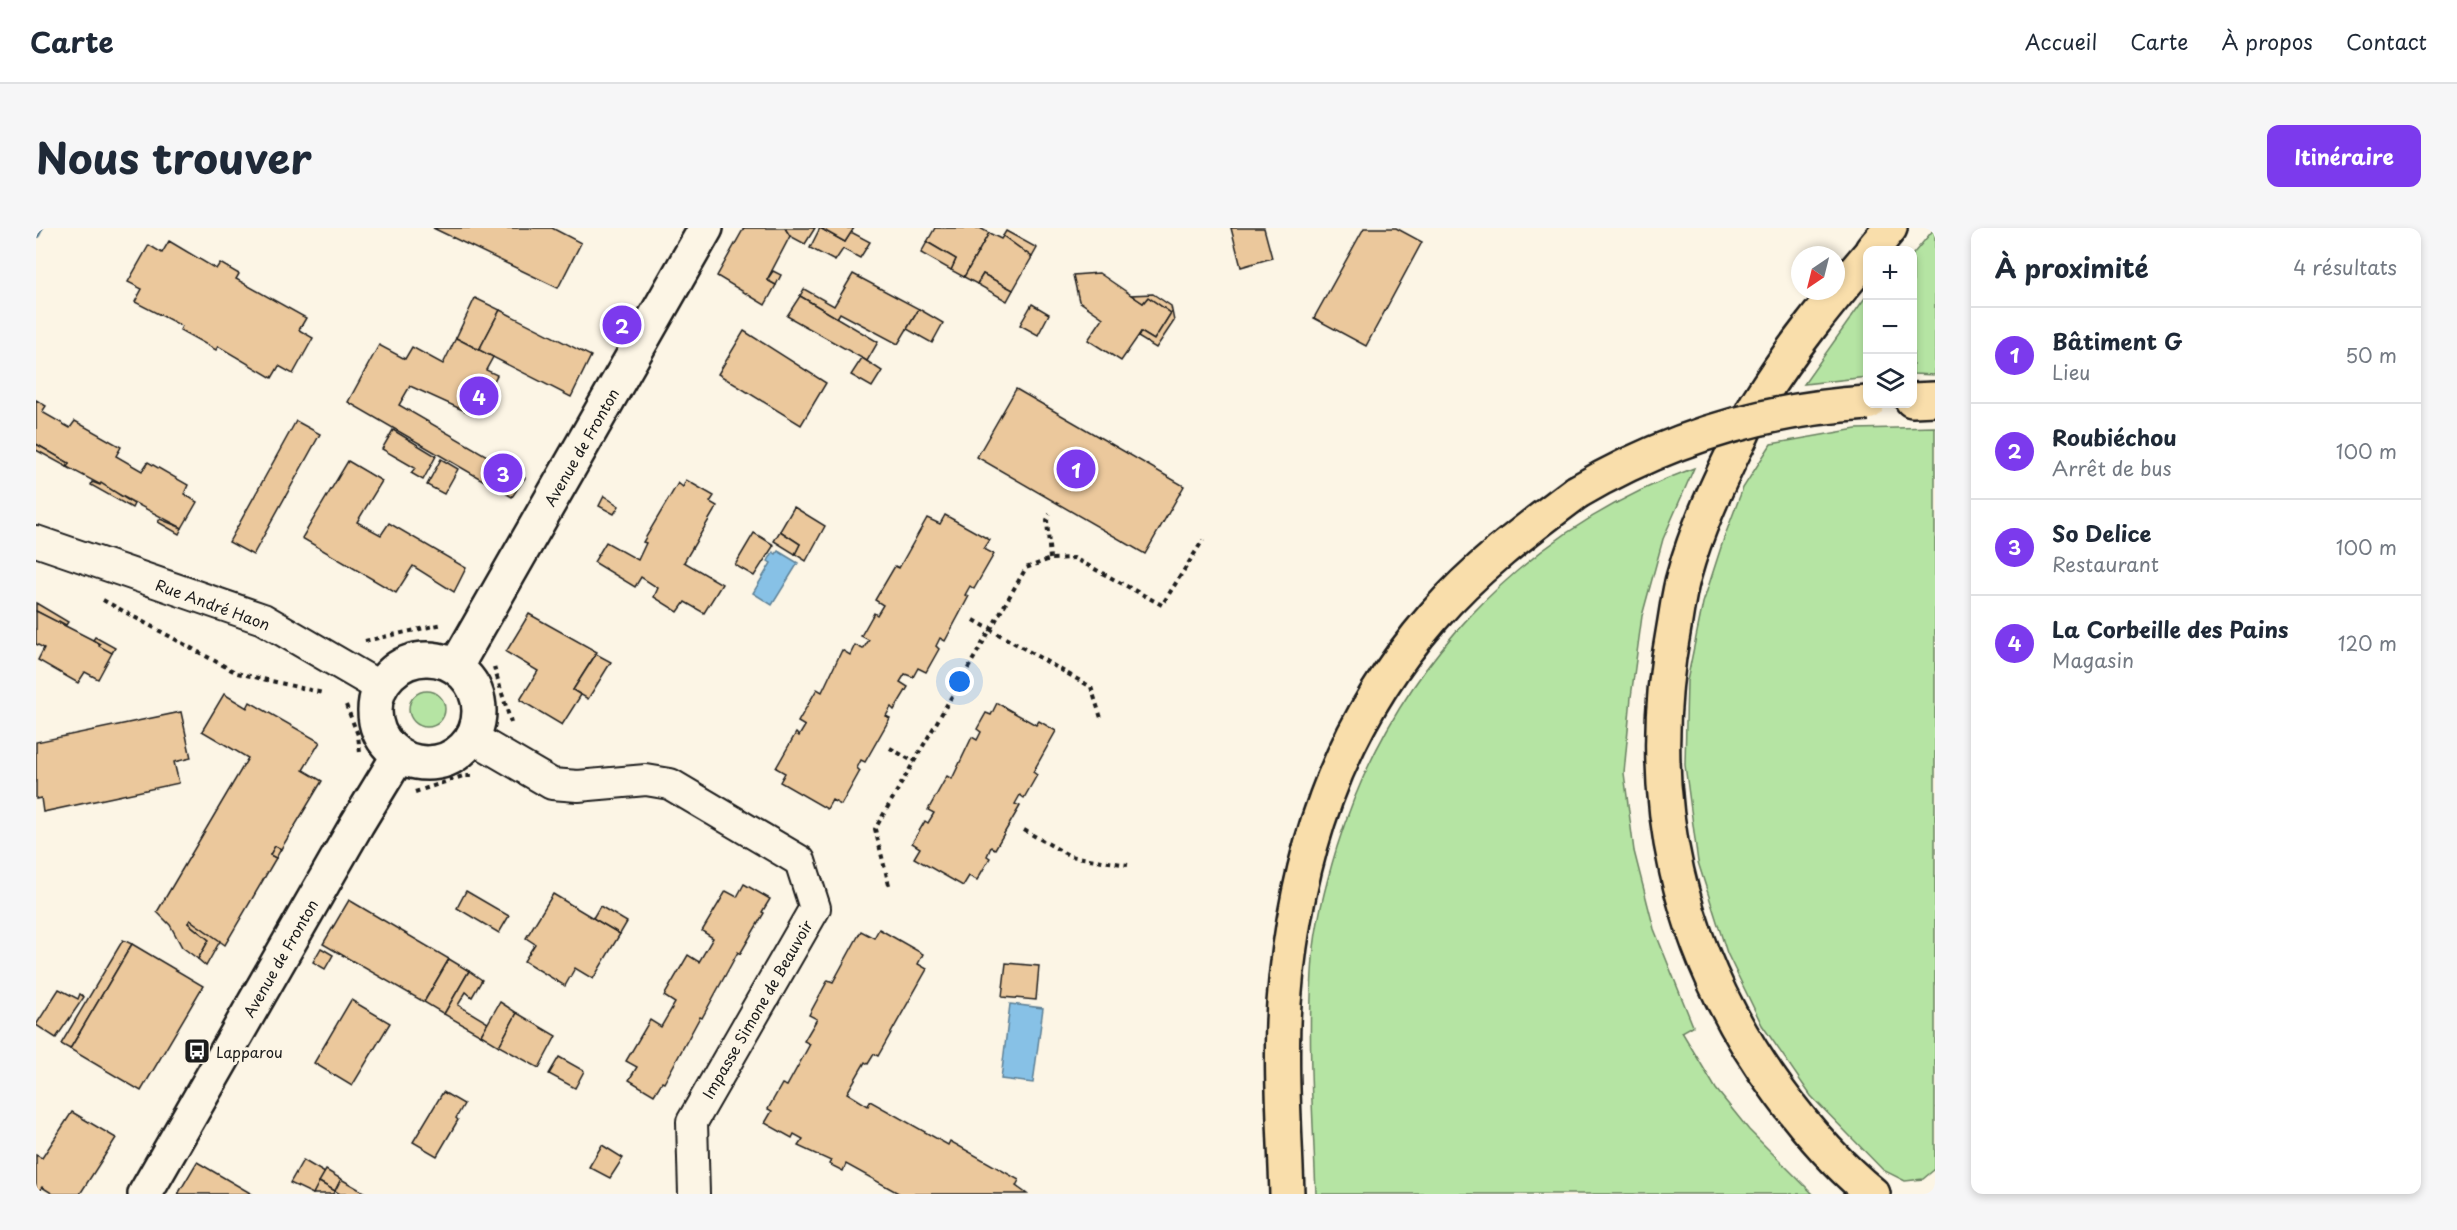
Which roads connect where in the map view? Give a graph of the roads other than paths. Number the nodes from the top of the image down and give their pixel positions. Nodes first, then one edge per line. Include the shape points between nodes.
1 (706, 228) edge
2 (1890, 228) edge
3 (1875, 246) edge
4 (1863, 262) edge
5 (1935, 399) edge
6 (1917, 400) edge
7 (1863, 404) edge
8 (36, 541) edge
9 (456, 666) junction
10 (380, 687) junction
11 (473, 738) junction
12 (399, 755) junction
13 (1861, 1185) edge
14 (145, 1194) edge
15 (694, 1194) edge
16 (1287, 1194) edge

1 - 9 main road, Avenue de Fronton
2 - 3 highway
4 - 13 highway via 1812,322 1758,401 1717,487 1684,575 1665,672 1661,739 1674,864 1715,987 1751,1053 1798,1118
5 - 6 highway
7 - 16 highway, bridge via 1788,412 1730,426 1674,443 1619,467 1577,492 1479,570 1433,616 1386,678 1348,744 1314,826 1293,921 1284,1006
8 - 10 street, Rue André Haon via 263,619
9 - 10 main road via 422,658 390,673
9 - 11 main road via 470,680 479,699 480,719
10 - 12 main road via 375,719 380,734
11 - 12 main road via 459,754 440,762 419,763
11 - 15 street, Impasse Simone de Beauvoir via 552,784 578,786 646,780 670,784 800,861 815,908 692,1122
12 - 14 main road, Avenue de Fronton

